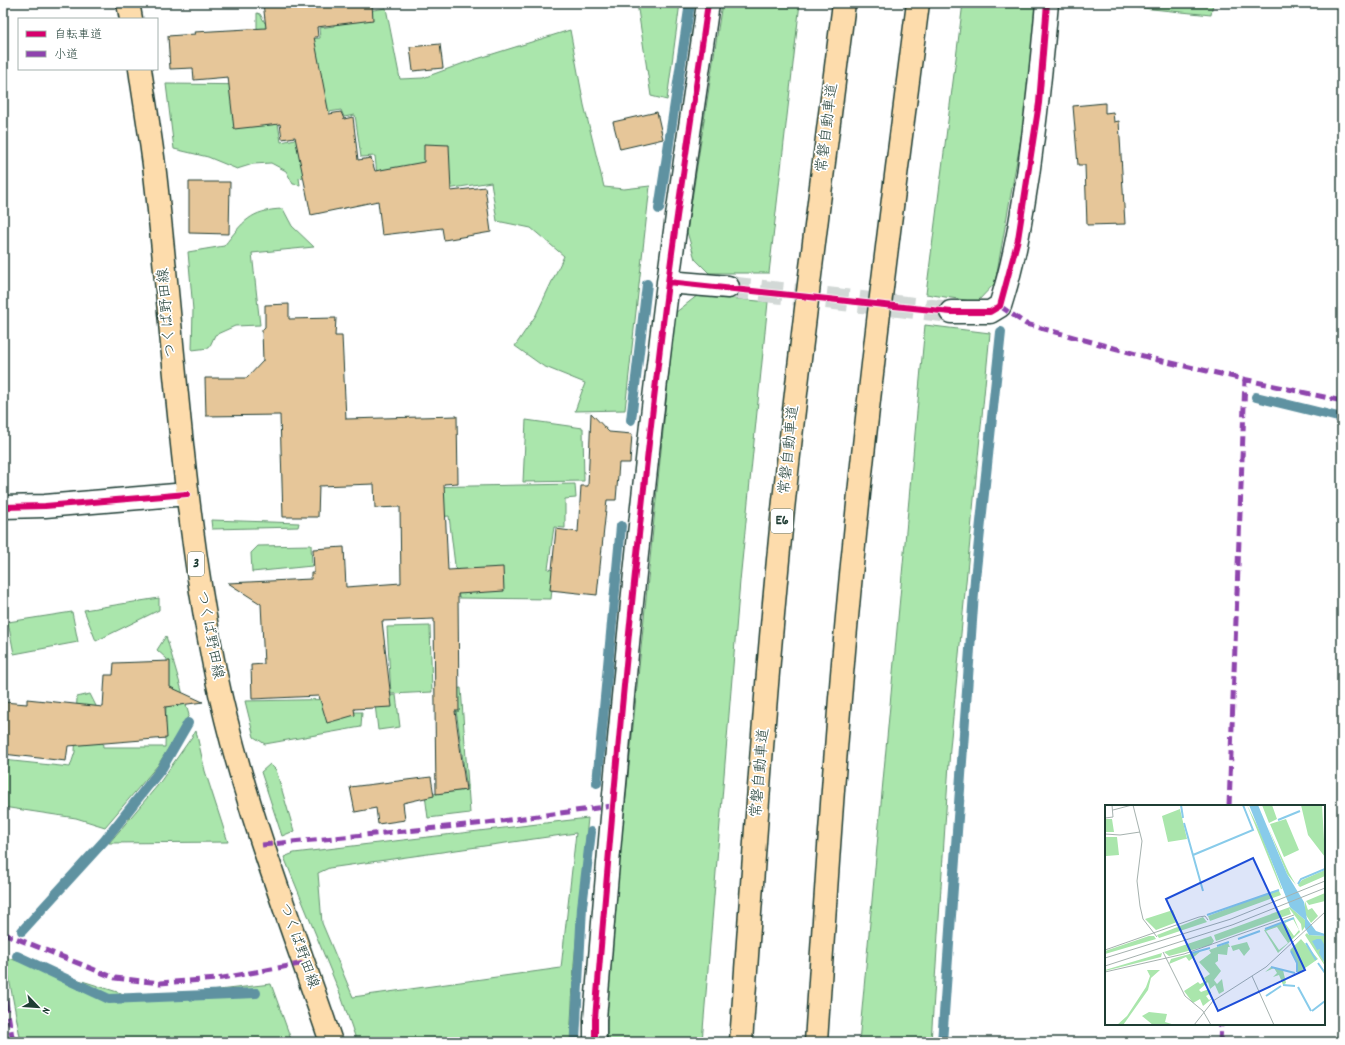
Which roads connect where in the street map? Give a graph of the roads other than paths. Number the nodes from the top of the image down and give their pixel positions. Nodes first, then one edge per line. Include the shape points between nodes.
1 (128, 3) edge
2 (708, 3) edge
3 (844, 3) edge
4 (918, 3) edge
5 (1047, 3) edge
6 (131, 18) edge
7 (140, 70) edge
8 (668, 282) junction
9 (728, 287) tunnel mouth
10 (950, 312) tunnel mouth
11 (187, 494) junction
12 (3, 507) edge
13 (331, 1042) edge
14 (595, 1042) edge
15 (741, 1042) edge
16 (816, 1042) edge

1 - 6 main road
2 - 8 street
3 - 15 main road, 常磐自動車道 / E6 via 781,530 756,819
4 - 16 main road via 888,240 854,545 830,832
5 - 10 street via 1039,103 1018,239 1000,306 990,312
7 - 11 main road, つくば野田線 / 3 via 155,172
8 - 9 street
8 - 14 street via 638,544 614,790
11 - 12 street
11 - 13 main road, つくば野田線 / 3 via 209,638 240,774

